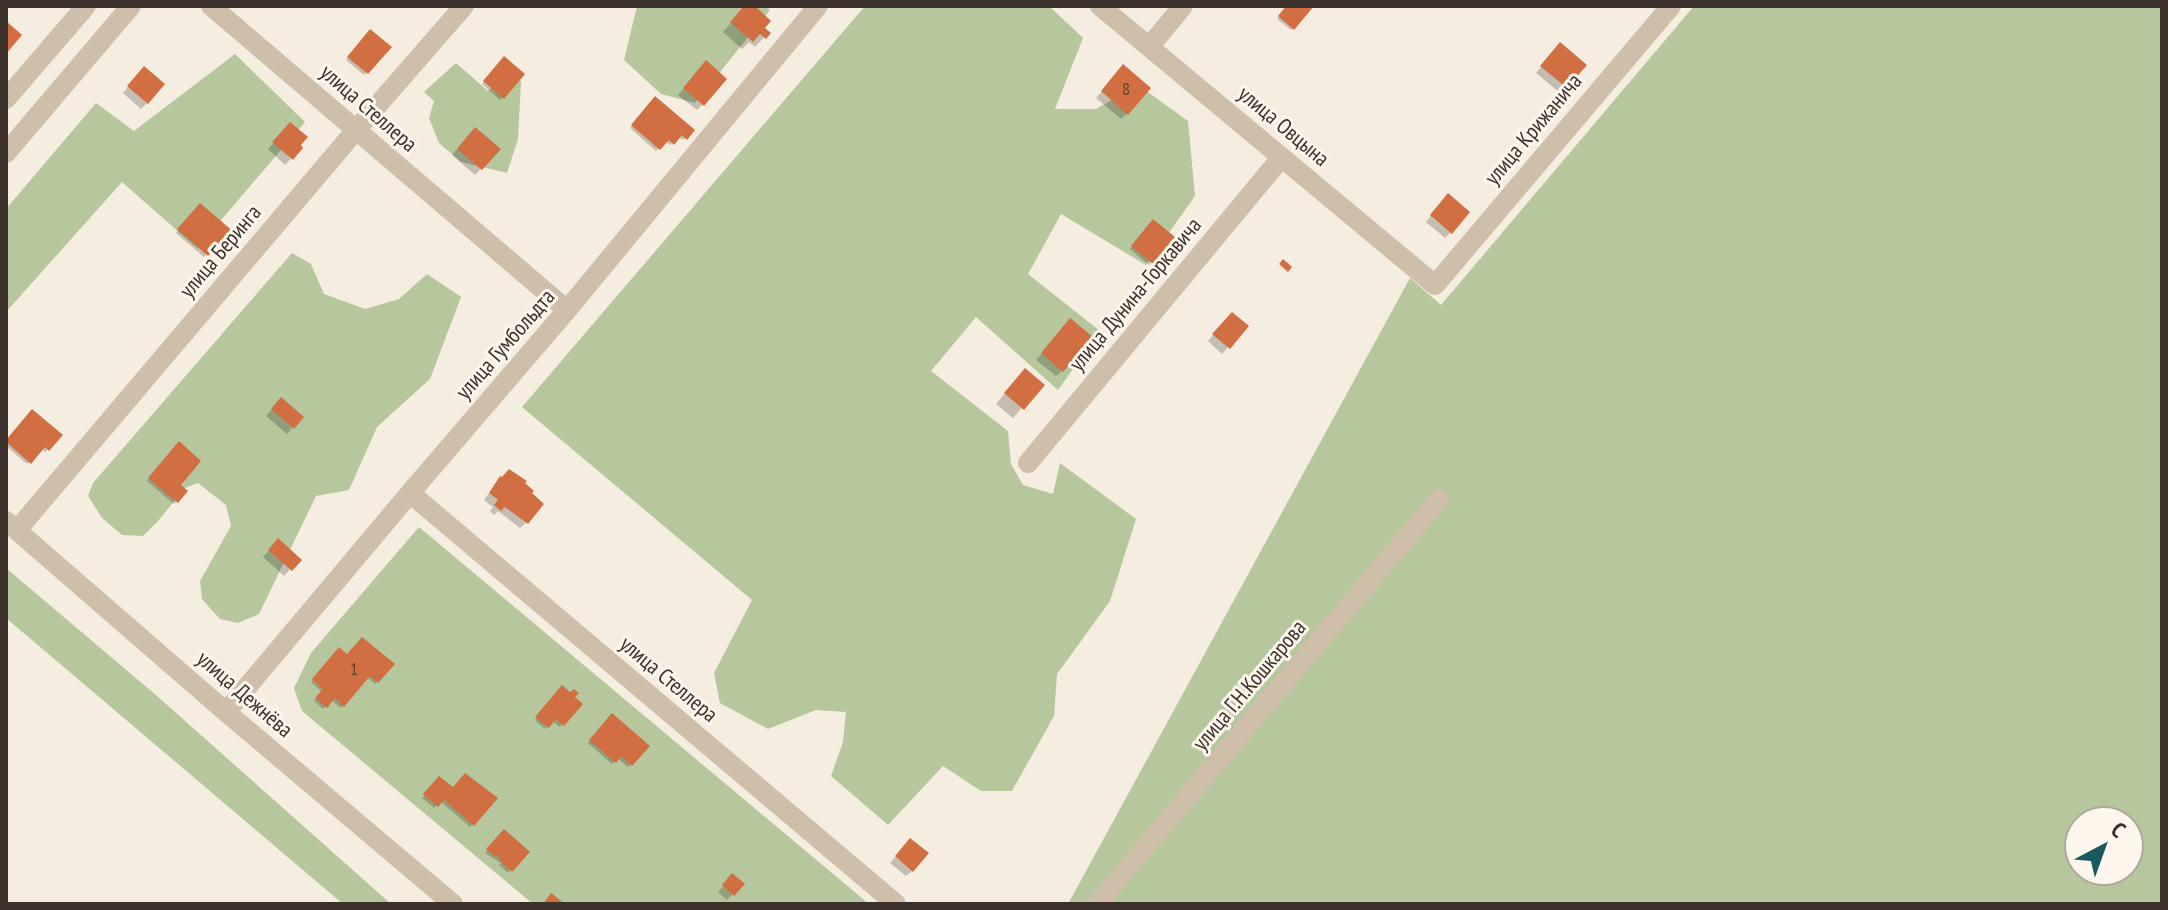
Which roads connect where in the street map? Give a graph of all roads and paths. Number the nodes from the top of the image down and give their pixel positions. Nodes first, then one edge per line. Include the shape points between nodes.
1 (86, 6) edge
2 (131, 6) edge
3 (211, 6) edge
4 (464, 6) edge
5 (818, 6) edge
6 (1100, 6) edge
7 (1183, 6) edge
8 (1671, 6) edge
9 (1149, 47) junction
10 (6, 99) edge
11 (356, 130) junction
12 (6, 153) edge
13 (1281, 158) junction
14 (1435, 285) joint
15 (567, 310) junction
16 (1028, 463) dead end
17 (410, 493) junction
18 (1439, 499) dead end
19 (12, 525) edge
20 (226, 712) junction
21 (453, 904) edge
22 (896, 904) edge
23 (1097, 904) edge

1 - 10 street
2 - 12 street
3 - 11 street, улица Стеллера
4 - 11 street, улица Беринга
5 - 15 street, улица Гумбольдта
6 - 9 street, улица Овцына
7 - 9 street
8 - 14 street, улица Крижанича
9 - 13 street, улица Овцына
11 - 15 street, улица Стеллера
11 - 19 street, улица Беринга
13 - 14 street, улица Овцына
13 - 16 street, улица Дунина-Горкавича
15 - 17 street, улица Гумбольдта
17 - 20 street, улица Гумбольдта
17 - 22 street, улица Стеллера
18 - 23 street, улица Г.Н.Кошкарова
19 - 20 street, улица Дежнёва
20 - 21 street, улица Дежнёва

